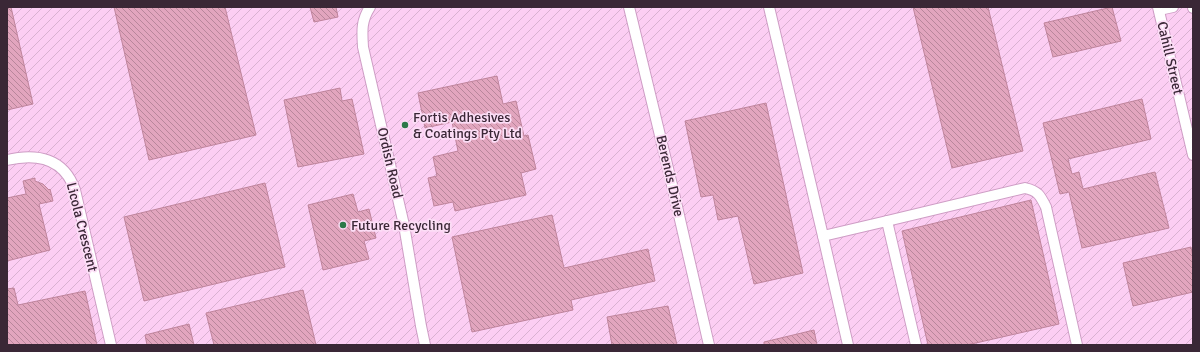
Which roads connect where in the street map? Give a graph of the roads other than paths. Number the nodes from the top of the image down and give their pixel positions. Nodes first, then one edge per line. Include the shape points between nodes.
1 (370, 7) edge
2 (629, 7) edge
3 (769, 7) edge
4 (1173, 7) edge
5 (1159, 9) edge
6 (1190, 126) edge
7 (1193, 155) edge
8 (7, 160) edge
9 (887, 221) junction
10 (823, 236) junction
11 (111, 345) edge
12 (425, 345) edge
13 (709, 345) edge
14 (848, 345) edge
15 (916, 345) edge
16 (1077, 345) edge

1 - 12 street, Ordish Road via 364,16 363,47 404,225
2 - 13 street, Berends Drive
3 - 10 street
4 - 5 street
5 - 6 street, Cahill Street
6 - 7 street, Cahill Street
8 - 11 street, Licola Crescent via 23,157 42,158 58,166 69,177
9 - 10 street
9 - 15 street
9 - 16 street via 1024,188 1037,193 1046,207
10 - 14 street

